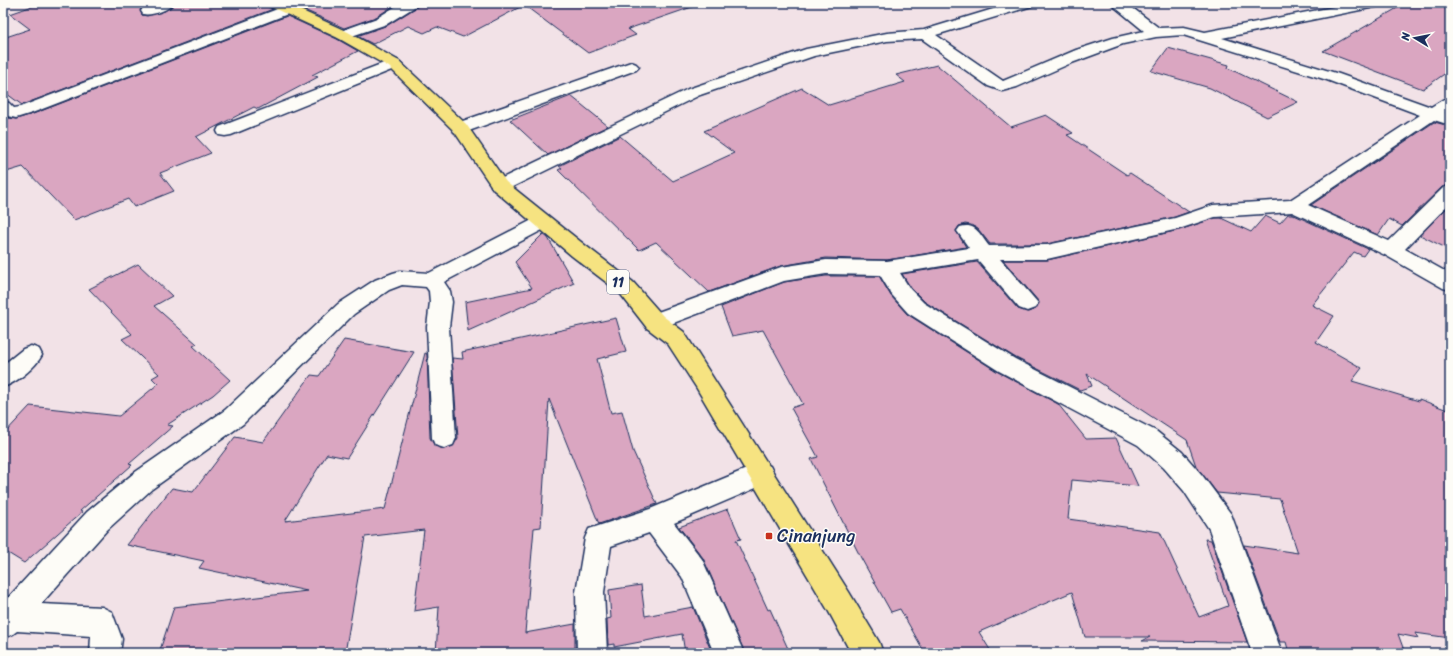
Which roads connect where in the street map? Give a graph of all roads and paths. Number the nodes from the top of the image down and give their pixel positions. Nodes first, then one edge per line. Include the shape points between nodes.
1 (167, 3) edge
2 (411, 3) edge
3 (1027, 3) edge
4 (1117, 3) edge
5 (1375, 3) edge
6 (281, 6) edge
7 (148, 11) dead end
8 (1156, 33) junction
9 (924, 34) junction
10 (343, 35) junction
11 (1205, 37) junction
12 (394, 64) junction
13 (631, 66) dead end
14 (1450, 102) edge
15 (3, 106) edge
16 (1432, 113) junction
17 (1450, 120) edge
18 (460, 128) junction
19 (225, 130) dead end
20 (500, 186) junction
21 (1450, 192) edge
22 (1297, 206) junction
23 (542, 222) junction
24 (967, 231) dead end
25 (1392, 250) junction
26 (983, 253) junction
27 (887, 268) junction
28 (432, 280) junction
29 (1450, 283) edge
30 (1027, 303) dead end
31 (655, 322) junction
32 (31, 355) dead end
33 (3, 378) edge
34 (444, 438) dead end
35 (761, 474) junction
36 (655, 519) junction
37 (6, 618) edge
38 (105, 653) edge
39 (592, 653) edge
40 (729, 653) edge
41 (868, 653) edge
42 (1267, 653) edge

1 - 7 street
2 - 10 street via 382,21
3 - 9 street
4 - 8 street
5 - 11 street
6 - 10 highway, 11
6 - 15 street via 26,110 9,112
8 - 9 street via 1131,36 1081,52 1002,86
8 - 11 street via 1184,31
9 - 20 street via 887,37 811,52 694,92
10 - 12 highway, 11
11 - 16 street via 1333,77
12 - 18 highway, 11
12 - 19 street
13 - 18 street
14 - 16 street
16 - 17 street
16 - 22 street via 1298,202
18 - 20 highway, 11
20 - 23 highway, 11
21 - 25 street
22 - 25 street
22 - 26 street via 1213,211 1180,222 1047,252
23 - 28 street
23 - 31 highway, 11 via 626,287
24 - 26 street
25 - 29 street
26 - 27 street
26 - 30 street
27 - 31 street via 826,267 781,274
27 - 42 street via 897,289 916,308 1007,365 1148,438 1173,460 1221,523
28 - 34 street via 439,291 441,302 438,327
28 - 37 street via 400,278 388,282 346,309 234,417 144,481 96,521
31 - 35 highway, 11 via 676,338
32 - 33 street
35 - 36 street
35 - 41 highway, 11
36 - 39 street via 599,538 590,592
36 - 40 street via 692,568
37 - 38 street via 102,622 107,639

